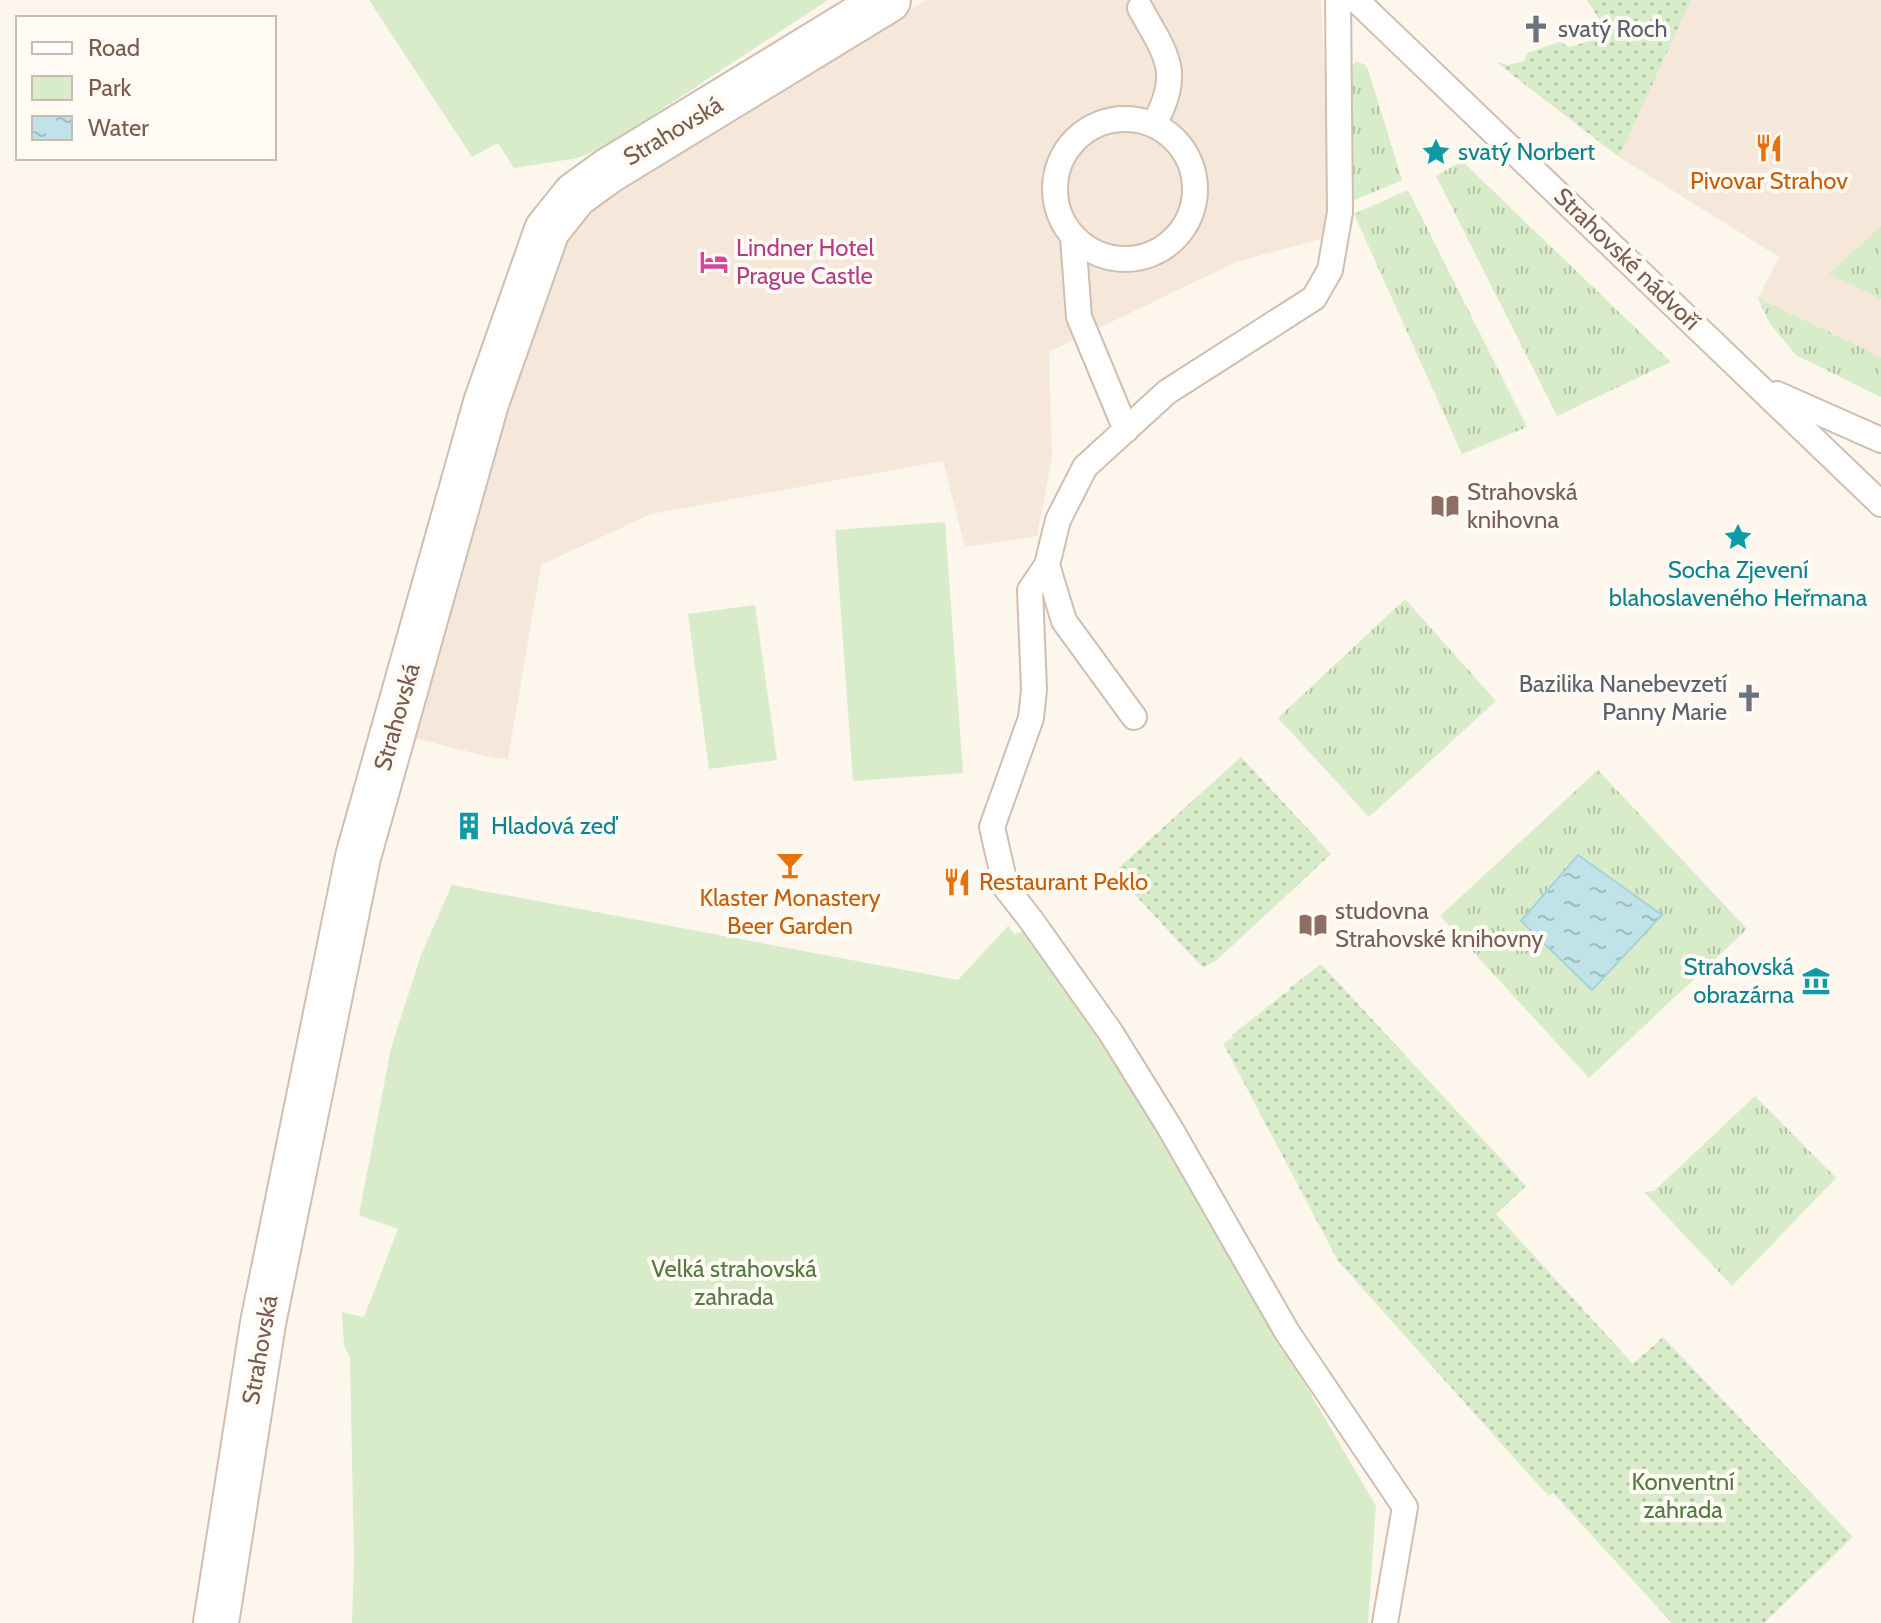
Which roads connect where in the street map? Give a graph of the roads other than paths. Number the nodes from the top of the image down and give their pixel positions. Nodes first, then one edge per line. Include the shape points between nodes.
1 (888, 0) edge
2 (1338, 0) edge
3 (1356, 0) edge
4 (1140, 8) dead end
5 (1154, 124) junction
6 (1073, 237) junction
7 (1760, 386) junction
8 (1126, 430) junction
9 (1881, 440) edge
10 (1881, 504) edge
11 (1047, 565) junction
12 (1134, 717) dead end
13 (216, 1623) edge
14 (1385, 1623) edge

1 - 13 street, Strahovská via 608,171 575,195 547,230 486,403 358,857 263,1323
2 - 8 lane via 1340,212 1330,270 1314,298 1167,392
3 - 7 lane, Strahovské nádvoří
4 - 5 lane via 1166,55 1171,81
5 - 6 lane via 1116,118 1081,133 1068,147 1058,164 1056,202
5 - 6 lane via 1184,148 1194,175 1194,204 1177,237 1152,253 1125,259 1105,256
6 - 8 lane via 1079,317
7 - 9 lane, Strahovské nádvoří
7 - 10 lane, Strahovské nádvoří
8 - 11 lane via 1085,467 1058,520
11 - 12 lane via 1064,621
11 - 14 lane via 1030,590 1031,718 992,827 1006,888 1111,1033 1287,1332 1405,1507

